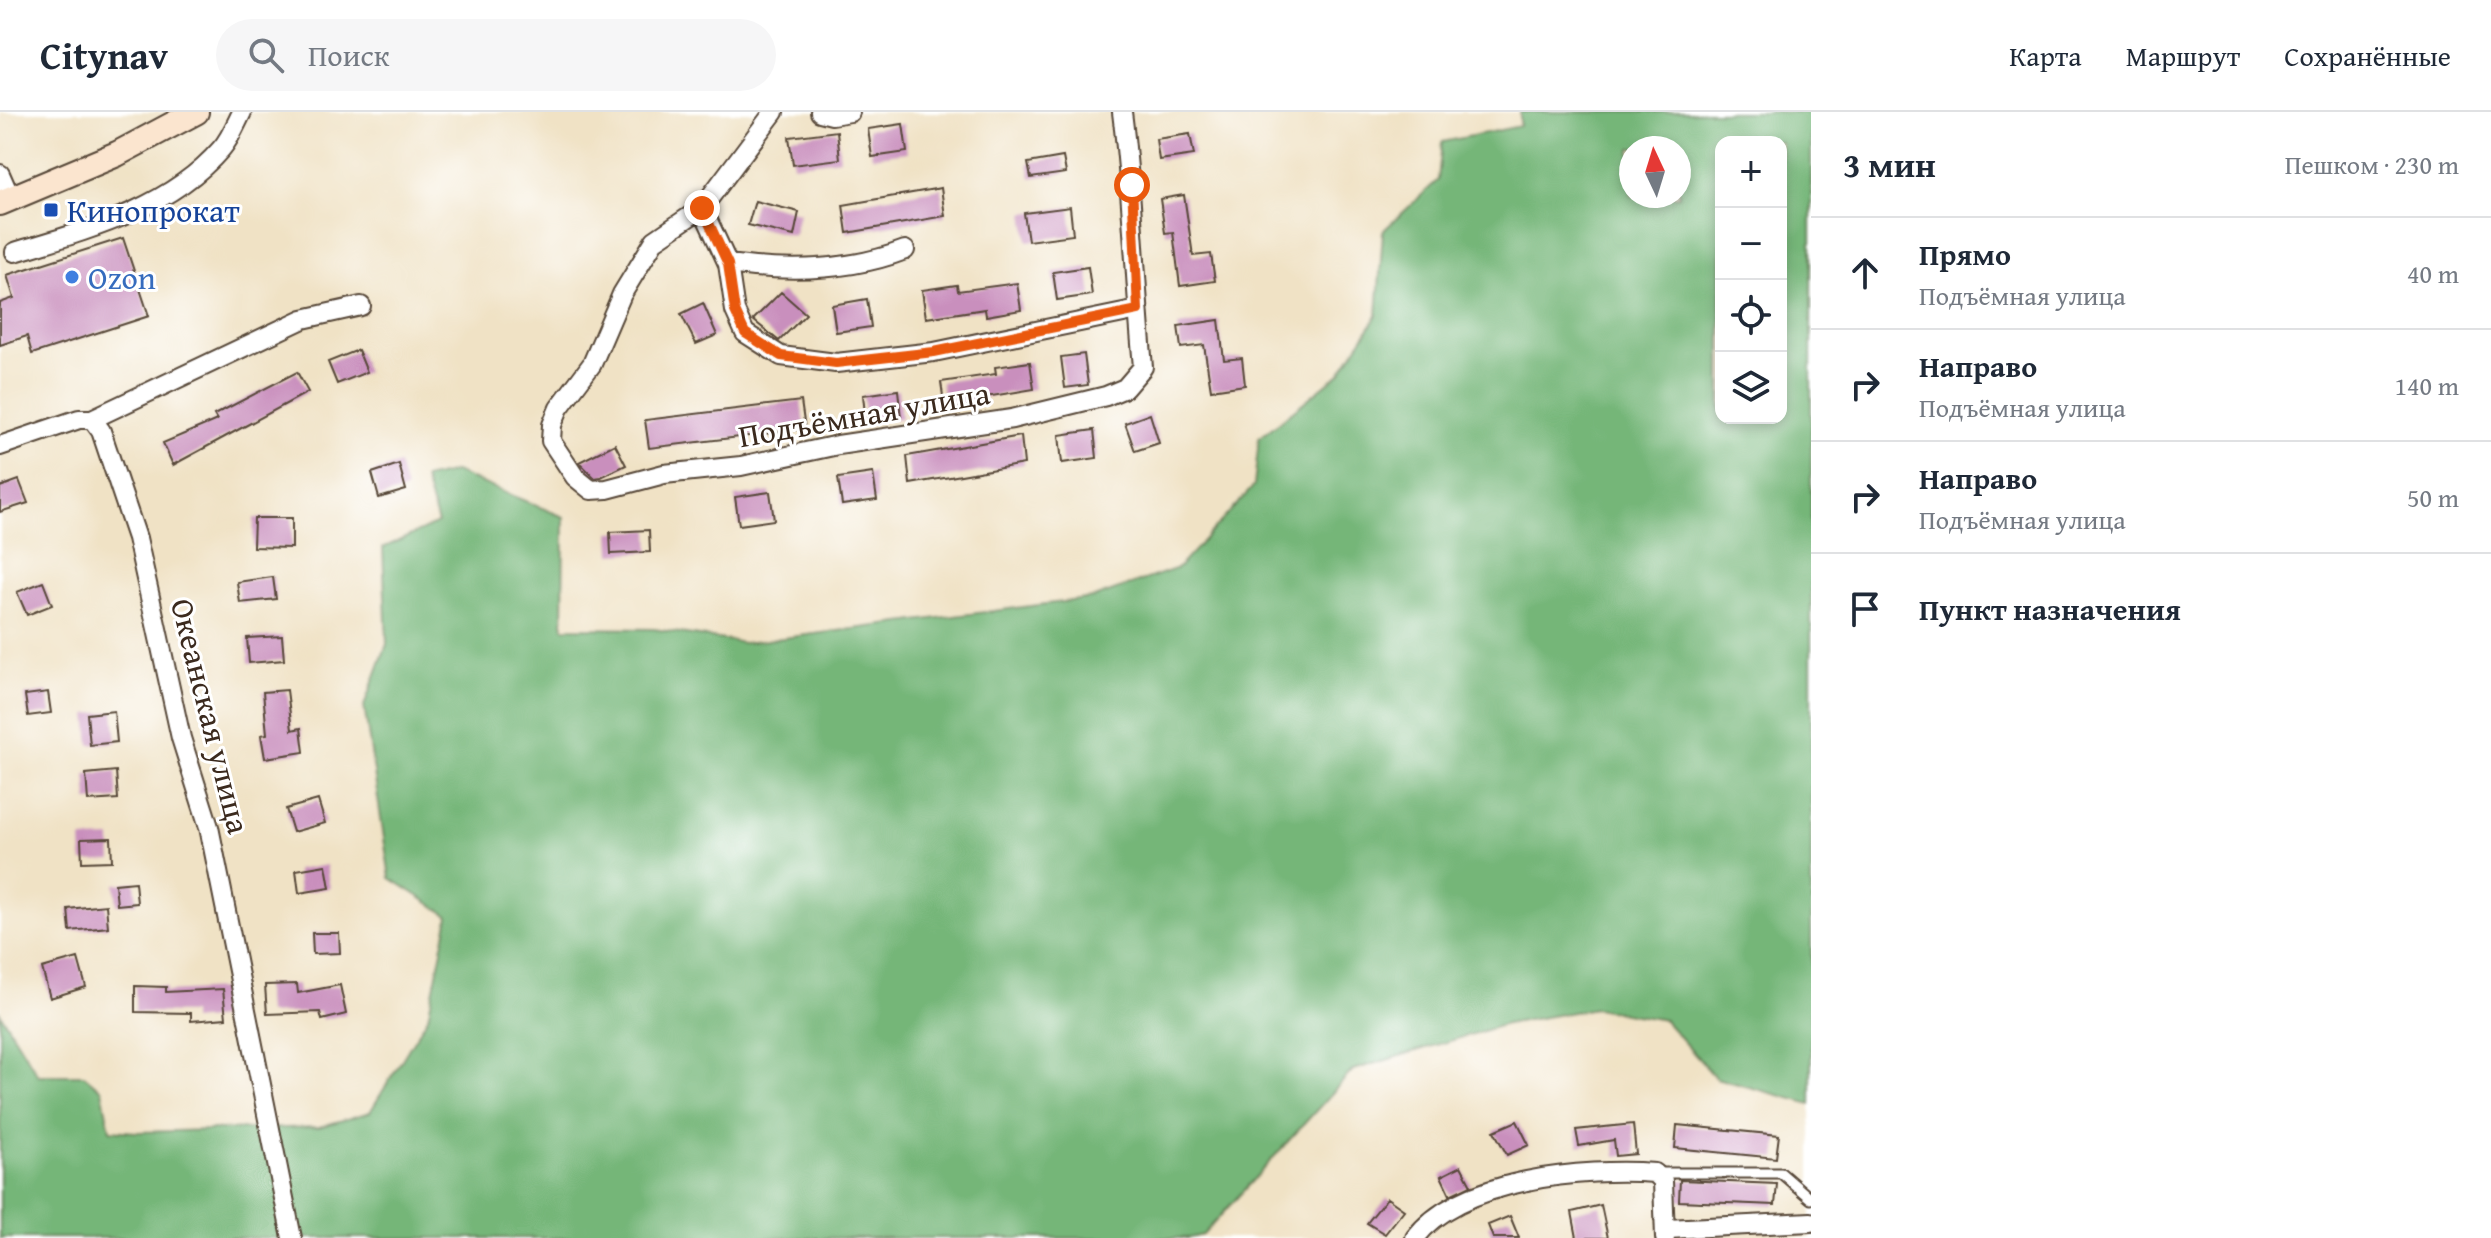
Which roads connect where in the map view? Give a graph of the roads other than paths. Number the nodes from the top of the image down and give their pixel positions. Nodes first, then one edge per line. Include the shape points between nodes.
1 (196, 112) edge
2 (242, 112) edge
3 (774, 112) edge
4 (820, 112) edge
5 (850, 112) edge
6 (1122, 112) edge
7 (0, 174) edge
8 (5, 201) edge
9 (702, 208) junction
10 (905, 250) dead end
11 (15, 252) dead end
12 (728, 264) junction
13 (361, 306) dead end
14 (1138, 310) junction
15 (85, 419) junction
16 (0, 446) edge
17 (1655, 1173) junction
18 (1811, 1199) edge
19 (1811, 1222) edge
20 (1666, 1234) edge
21 (292, 1238) edge
22 (1415, 1238) edge

1 - 8 main road via 117,154
2 - 11 street via 222,147 185,184 131,212
3 - 9 street
4 - 5 street
6 - 14 street, Подъёмная улица via 1132,185
7 - 8 street
9 - 12 street, Подъёмная улица
9 - 14 street, Подъёмная улица via 655,240 622,294 592,364 552,425 551,441 575,477 591,490 1012,419 1106,396 1125,388 1143,367
10 - 12 street via 876,261 784,272
12 - 14 street, Подъёмная улица via 735,311 745,333 781,356 808,362 934,352
13 - 15 street via 303,319
15 - 16 street
15 - 21 street, Океанская улица via 101,431 137,538 181,738 209,827
17 - 18 lane via 1781,1173
17 - 20 street via 1663,1181
17 - 22 street via 1620,1170 1509,1185 1467,1199 1427,1223
19 - 20 street

